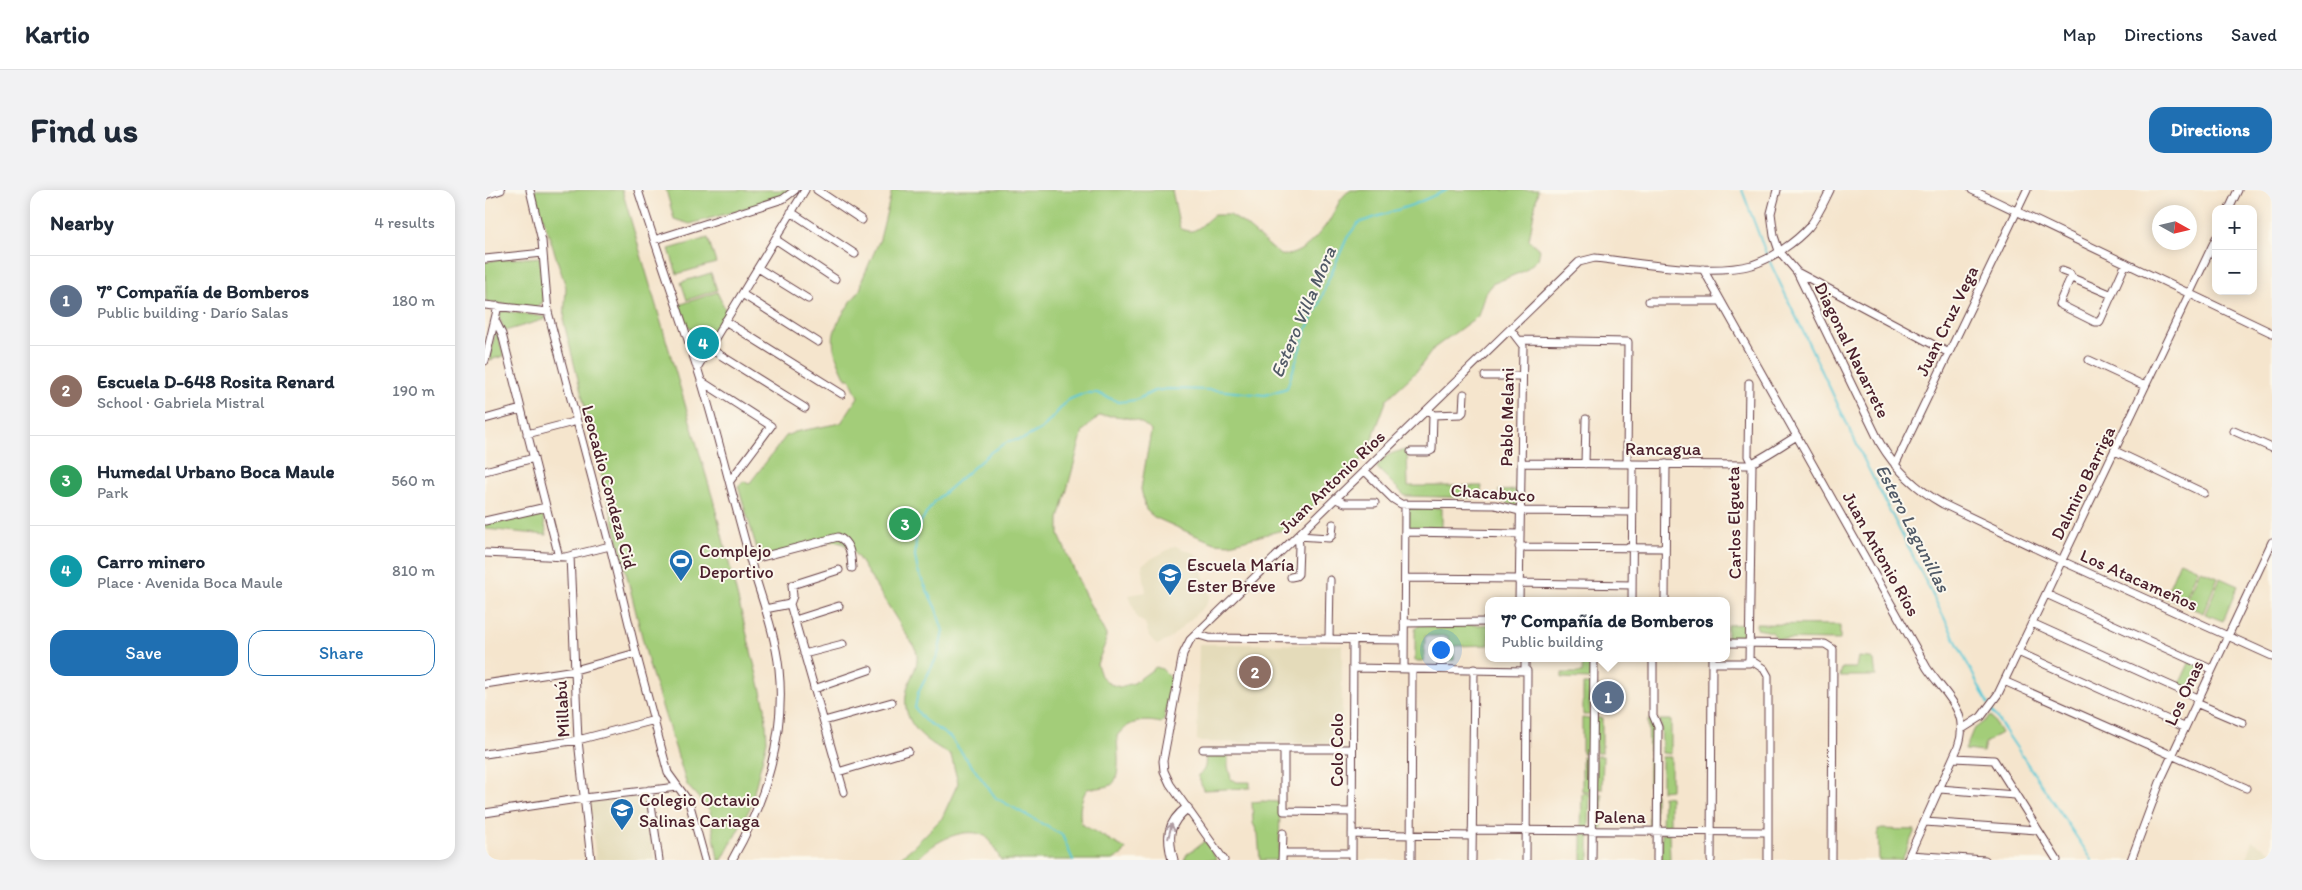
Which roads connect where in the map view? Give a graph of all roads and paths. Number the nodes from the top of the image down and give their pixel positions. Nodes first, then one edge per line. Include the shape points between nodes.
1 (501, 190) edge
2 (530, 190) edge
3 (638, 190) edge
4 (795, 190) edge
5 (805, 190) edge
6 (817, 190) edge
7 (1777, 190) edge
8 (1830, 190) edge
9 (1972, 190) edge
10 (2027, 190) edge
11 (2238, 190) edge
12 (485, 195) edge
13 (2231, 205) edge
14 (2017, 211) junction
15 (791, 212) junction
16 (862, 220) dead end
17 (775, 239) junction
18 (654, 240) junction
19 (2212, 247) edge
20 (1779, 251) junction
21 (543, 253) junction
22 (855, 254) dead end
23 (485, 259) edge
24 (2126, 263) junction
25 (758, 268) junction
26 (1703, 269) junction
27 (2062, 271) dead end
28 (1797, 272) junction
29 (2072, 278) junction
30 (835, 279) dead end
31 (741, 294) junction
32 (2190, 294) junction
33 (2112, 295) junction
34 (808, 299) dead end
35 (1649, 301) dead end
36 (1721, 302) junction
37 (485, 305) edge
38 (498, 306) junction
39 (548, 312) junction
40 (495, 320) junction
41 (725, 322) junction
42 (1510, 329) junction
43 (2272, 333) edge
44 (1520, 340) junction
45 (818, 342) dead end
46 (709, 348) junction
47 (1949, 352) junction
48 (485, 360) edge
49 (2089, 360) dead end
50 (697, 368) junction
51 (1485, 376) dead end
52 (1522, 376) junction
53 (701, 381) junction
54 (1749, 383) dead end
55 (2145, 386) junction
56 (842, 394) dead end
57 (1464, 394) dead end
58 (805, 408) dead end
59 (521, 409) junction
60 (1430, 412) junction
61 (485, 419) edge
62 (1586, 419) dead end
63 (577, 421) junction
64 (2234, 431) dead end
65 (527, 434) junction
66 (1797, 436) junction
67 (2272, 448) edge
68 (2115, 451) junction
69 (1411, 452) dead end
70 (533, 458) junction
71 (1521, 463) junction
72 (1585, 464) junction
73 (1630, 464) junction
74 (1666, 464) junction
75 (1752, 464) junction
76 (1895, 465) junction
77 (485, 471) edge
78 (1365, 471) junction
79 (730, 481) junction
80 (2203, 492) dead end
81 (1336, 499) junction
82 (1375, 503) dead end
83 (1405, 504) junction
84 (546, 507) junction
85 (1520, 511) junction
86 (1633, 512) junction
87 (485, 521) edge
88 (1333, 524) dead end
89 (1405, 532) junction
90 (1520, 534) junction
91 (1297, 536) junction
92 (2272, 542) edge
93 (610, 546) junction
94 (1519, 547) junction
95 (1633, 548) junction
96 (1665, 548) junction
97 (485, 553) edge
98 (570, 556) junction
99 (559, 557) junction
100 (750, 560) junction
101 (2061, 561) junction
102 (852, 568) dead end
103 (839, 570) dead end
104 (1291, 577) dead end
105 (1405, 578) junction
106 (1330, 580) dead end
107 (1519, 581) junction
108 (1632, 585) junction
109 (2046, 594) junction
110 (1519, 597) edge
111 (1632, 597) edge
112 (1665, 597) edge
113 (790, 604) junction
114 (839, 606) dead end
115 (765, 609) junction
116 (795, 620) junction
117 (1485, 622) edge
118 (1404, 623) junction
119 (2032, 623) junction
120 (1196, 634) junction
121 (2227, 635) junction
122 (1329, 639) junction
123 (1353, 640) junction
124 (1404, 640) junction
125 (1730, 643) edge
126 (1749, 643) junction
127 (843, 644) dead end
128 (2018, 652) junction
129 (635, 653) junction
130 (804, 654) junction
131 (2272, 656) edge
132 (1730, 660) edge
133 (1749, 661) junction
134 (1525, 662) edge
135 (1594, 662) edge
136 (1653, 662) edge
137 (1713, 662) edge
138 (1353, 668) junction
139 (1408, 669) junction
140 (2211, 669) junction
141 (575, 670) junction
142 (869, 670) dead end
143 (1474, 670) junction
144 (1526, 670) junction
145 (2004, 681) junction
146 (485, 684) edge
147 (814, 689) junction
148 (2197, 700) junction
149 (891, 702) dead end
150 (655, 720) junction
151 (824, 722) junction
152 (2243, 724) dead end
153 (2184, 727) junction
154 (1963, 729) junction
155 (578, 740) junction
156 (1203, 749) dead end
157 (1284, 749) junction
158 (1352, 749) junction
159 (908, 751) dead end
160 (485, 754) edge
161 (2172, 755) junction
162 (1953, 758) junction
163 (838, 772) junction
164 (677, 787) junction
165 (2246, 788) dead end
166 (1940, 789) junction
167 (649, 790) junction
168 (844, 792) dead end
169 (2015, 795) junction
170 (584, 798) junction
171 (1187, 808) junction
172 (1352, 812) junction
173 (485, 813) edge
174 (1925, 822) junction
175 (2037, 830) junction
176 (1527, 831) junction
177 (1593, 832) junction
178 (1658, 832) junction
179 (1711, 832) junction
180 (1768, 832) junction
181 (1283, 833) dead end
182 (1472, 833) junction
183 (1352, 834) junction
184 (1411, 835) junction
185 (1283, 857) edge
186 (1352, 857) edge
187 (1908, 857) edge
188 (591, 860) edge
189 (659, 860) edge
190 (705, 860) edge
191 (732, 860) edge
192 (1173, 860) edge
193 (1224, 860) edge
194 (1411, 860) edge
195 (1472, 860) edge
196 (1526, 860) edge
197 (1592, 860) edge
198 (1657, 860) edge
199 (1711, 860) edge
200 (1769, 860) edge
201 (1831, 860) edge
202 (1985, 860) edge
203 (2057, 860) edge
204 (2131, 860) edge

1 - 12 street
2 - 21 street, Leocadio Condeza Cid
3 - 18 street
4 - 18 street via 783,199
5 - 15 street
6 - 16 street
7 - 20 street via 1771,219
8 - 20 street, Juan Antonio Ríos via 1808,228
9 - 14 street
10 - 14 street, Juan Cruz Vega
11 - 13 street
14 - 24 street
14 - 47 street, Juan Cruz Vega
15 - 17 street
15 - 22 street
17 - 25 street
17 - 30 street
18 - 50 street
19 - 32 street, Dalmiro Barriga
20 - 26 street, Juan Antonio Ríos via 1760,262 1744,266
20 - 28 street, Diagonal Navarrete
21 - 23 street
21 - 39 street, Leocadio Condeza Cid
24 - 32 street
24 - 33 street
25 - 31 street
25 - 34 street
26 - 36 street, Juan Antonio Ríos
26 - 42 street, Juan Antonio Ríos via 1585,259
27 - 29 street
28 - 47 street
28 - 76 street, Diagonal Navarrete via 1880,443
29 - 33 street
29 - 33 street via 2059,304 2095,322 2100,321
31 - 41 street
31 - 45 street
32 - 43 street
32 - 55 street, Dalmiro Barriga
35 - 36 street
36 - 66 street, Juan Antonio Ríos
37 - 38 street
38 - 39 street
38 - 40 street
39 - 63 street, Leocadio Condeza Cid
40 - 48 street
40 - 59 street via 502,334
41 - 46 street
41 - 56 street
42 - 44 street
42 - 60 street, Juan Antonio Ríos
44 - 52 street, Pablo Melani via 1523,346
44 - 73 street via 1628,342
46 - 50 street
46 - 58 street
47 - 76 street, Juan Cruz Vega
49 - 55 street
50 - 53 street
51 - 52 street
52 - 71 street, Pablo Melani
53 - 79 street
53 - 79 street via 771,426
54 - 75 street, Carlos Elgueta via 1748,456
55 - 68 street, Dalmiro Barriga
57 - 60 street via 1462,414
59 - 61 street
59 - 65 street
60 - 69 street via 1431,451
60 - 78 street, Juan Antonio Ríos
62 - 72 street
63 - 65 street
63 - 93 street, Leocadio Condeza Cid
64 - 67 street
65 - 70 street
66 - 75 street
66 - 154 street, Juan Antonio Ríos via 1927,668 1955,704
68 - 80 street
68 - 101 street, Dalmiro Barriga
70 - 77 street
70 - 84 street
71 - 72 street, Rancagua
71 - 85 street, Pablo Melani
72 - 73 street, Rancagua
73 - 74 street, Rancagua
73 - 86 street
74 - 75 street, Rancagua
74 - 96 street
75 - 126 street, Carlos Elgueta
76 - 101 street, Los Atacameños via 1928,496
78 - 81 street, Juan Antonio Ríos
78 - 83 street via 1395,501
79 - 100 street
81 - 82 street
81 - 91 street, Juan Antonio Ríos
83 - 85 street, Chacabuco via 1495,505
83 - 89 street
84 - 87 street
84 - 99 street
85 - 86 street, Chacabuco
85 - 90 street, Pablo Melani
86 - 95 street
88 - 91 street via 1329,538
89 - 90 street
89 - 105 street
90 - 94 street, Pablo Melani
91 - 104 street via 1298,574
91 - 120 street, Juan Antonio Ríos
92 - 121 street, Los Onas
93 - 98 street
93 - 129 street, Leocadio Condeza Cid
94 - 95 street
94 - 107 street, Pablo Melani
95 - 96 street
95 - 108 street
96 - 112 street
97 - 99 street
98 - 99 street
98 - 141 street, Millabú
100 - 102 street via 839,538 849,548
100 - 115 street
101 - 109 street, Dalmiro Barriga
101 - 121 street, Los Atacameños
103 - 113 street via 792,585
105 - 107 street
105 - 118 street
106 - 122 street
107 - 108 street
107 - 110 street, Pablo Melani
108 - 111 street
109 - 119 street, Dalmiro Barriga
109 - 140 street
113 - 115 street
113 - 116 street
114 - 116 street
115 - 191 street via 779,669 777,736 757,814
116 - 130 street
117 - 118 street
118 - 124 street
119 - 128 street, Dalmiro Barriga
119 - 148 street
120 - 122 street via 1209,638
120 - 171 street, Juan Antonio Ríos via 1183,654 1163,761 1167,780
121 - 131 street, Los Atacameños
121 - 140 street, Los Onas
122 - 123 street
123 - 124 street
123 - 138 street, Colo Colo
124 - 139 street
125 - 126 street
126 - 133 street, Carlos Elgueta
126 - 201 street via 1830,646 1833,651
127 - 130 street
128 - 145 street, Dalmiro Barriga
128 - 153 street
129 - 141 street
129 - 150 street, Leocadio Condeza Cid
130 - 147 street
132 - 133 street
133 - 180 street via 1765,669 1768,676
134 - 144 street
135 - 177 street
136 - 178 street via 1653,715 1658,727
137 - 179 street
138 - 139 street
138 - 158 street, Colo Colo
139 - 143 street
139 - 184 street
140 - 148 street, Los Onas
141 - 146 street
141 - 155 street, Millabú
142 - 147 street
143 - 144 street
143 - 182 street
144 - 176 street
145 - 154 street, Dalmiro Barriga via 1985,713
145 - 161 street
147 - 151 street
148 - 152 street
148 - 153 street, Los Onas
149 - 151 street
150 - 155 street
150 - 164 street, Leocadio Condeza Cid via 668,773
151 - 163 street
153 - 161 street, Los Onas
154 - 162 street
155 - 160 street
155 - 170 street, Millabú
156 - 157 street
157 - 158 street
157 - 172 street via 1284,811
158 - 172 street, Colo Colo
159 - 163 street
161 - 165 street
161 - 204 street, Los Onas
162 - 166 street
162 - 169 street via 1994,760
163 - 168 street
164 - 167 street
164 - 190 street, Leocadio Condeza Cid via 689,802
166 - 169 street
166 - 174 street
167 - 170 street
167 - 189 street
169 - 175 street
170 - 173 street
170 - 188 street, Millabú
192 -> 171 main road via 1169,830
171 - 193 street, Juan Antonio Ríos
172 - 183 street, Colo Colo
174 - 175 street
174 - 187 street
175 - 203 street
176 - 177 street, Palena
176 - 182 street, Palena
176 - 196 street
177 - 178 street, Palena
177 - 197 street
178 - 179 street, Palena
178 - 198 street
179 - 180 street, Palena
179 - 199 street
180 - 200 street
181 - 185 street
182 - 184 street, Palena
182 - 195 street
183 - 184 street, Palena
183 - 186 street, Colo Colo
184 - 194 street
185 - 186 street
187 - 202 street

